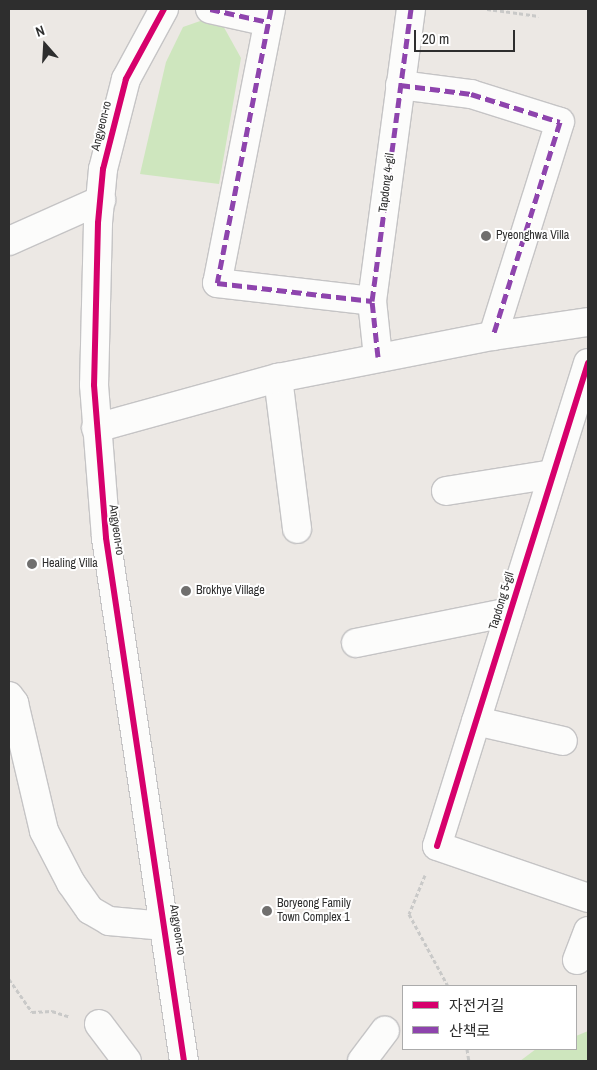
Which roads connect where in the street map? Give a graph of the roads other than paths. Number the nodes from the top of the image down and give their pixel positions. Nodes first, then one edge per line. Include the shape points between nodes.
1 (164, 9) edge
2 (210, 9) edge
3 (411, 9) edge
4 (269, 15) edge
5 (400, 85) junction
6 (101, 200) junction
7 (9, 241) edge
8 (372, 301) junction
9 (588, 322) edge
10 (493, 336) junction
11 (378, 357) junction
12 (588, 363) edge
13 (278, 378) junction
14 (96, 428) junction
15 (553, 474) junction
16 (446, 491) dead end
17 (297, 529) dead end
18 (510, 612) junction
19 (356, 643) dead end
20 (9, 696) edge
21 (476, 721) junction
22 (563, 741) dead end
23 (18, 768) edge
24 (588, 898) edge
25 (165, 926) junction
26 (588, 931) edge
27 (577, 960) dead end
28 (99, 1024) road end
29 (386, 1031) dead end
30 (127, 1061) edge
31 (184, 1061) edge
32 (362, 1061) edge

1 - 6 street, Angyeon-ro via 126,79 112,125
2 - 4 street
3 - 5 street, Tapdong 4-gil
4 - 8 street via 217,283
5 - 8 street, Tapdong 4-gil
5 - 10 street via 471,94 560,122
6 - 7 street
6 - 14 street, Angyeon-ro via 95,313
8 - 11 street, Tapdong 4-gil
9 - 10 street
10 - 11 street
11 - 13 street
12 - 15 street, Tapdong 5-gil
13 - 14 street
13 - 17 street
14 - 25 street, Angyeon-ro via 106,538
15 - 16 street
15 - 18 street, Tapdong 5-gil
18 - 19 street
18 - 21 street, Tapdong 5-gil
20 - 23 street, Angyeon-ro via 14,703
21 - 22 street
21 - 24 street, Tapdong 5-gil via 437,846
23 - 25 street, Angyeon-ro via 48,843 90,910 121,924
25 - 31 street, Angyeon-ro
26 - 27 street
28 - 30 street
29 - 32 street

